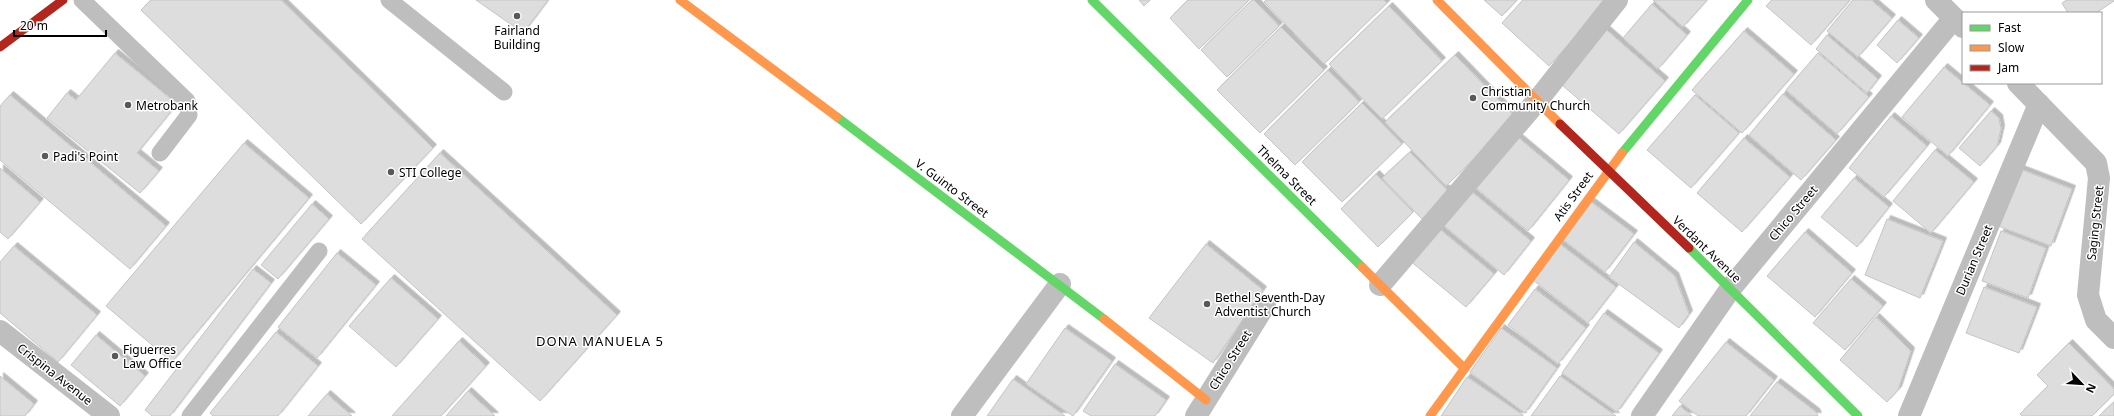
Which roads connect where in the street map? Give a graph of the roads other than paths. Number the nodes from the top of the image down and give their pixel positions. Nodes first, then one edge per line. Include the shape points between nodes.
1 (63, 0) edge
2 (82, 0) edge
3 (389, 0) edge
4 (680, 0) edge
5 (1092, 0) edge
6 (1437, 0) edge
7 (1617, 0) edge
8 (1748, 0) edge
9 (1936, 0) edge
10 (43, 8) edge
11 (1959, 23) edge
12 (0, 47) edge
13 (2019, 84) edge
14 (504, 92) dead end
15 (1537, 101) junction
16 (2039, 104) junction
17 (160, 153) dead end
18 (1607, 171) junction
19 (319, 251) dead end
20 (1060, 284) junction
21 (1380, 285) junction
22 (1731, 288) junction
23 (1265, 305) dead end
24 (0, 331) edge
25 (2114, 338) edge
26 (1464, 368) junction
27 (1201, 408) edge
28 (109, 416) edge
29 (190, 416) edge
30 (962, 416) edge
31 (1430, 416) edge
32 (1642, 416) edge
33 (1858, 416) edge
34 (1909, 416) edge

1 - 10 main road
2 - 17 lane via 187,101 189,115
3 - 14 lane
4 - 20 main road, V. Guinto Street
5 - 21 main road, Thelma Street
6 - 15 main road, Verdant Avenue
7 - 15 street
8 - 18 main road, Atis Street
9 - 11 street
10 - 12 main road
11 - 22 street, Chico Street
13 - 16 street, Saging Street
15 - 18 main road, Verdant Avenue
15 - 21 street
16 - 25 street, Saging Street via 2096,163 2099,178 2088,295 2096,320
16 - 34 street, Durian Street
18 - 22 main road, Verdant Avenue
18 - 26 main road, Atis Street
19 - 29 lane
20 - 27 main road, V. Guinto Street
20 - 30 street
21 - 26 main road, Thelma Street
22 - 32 street, Chico Street
22 - 33 main road, Verdant Avenue
23 - 27 street, Chico Street
24 - 28 street, Crispina Avenue
26 - 31 main road, Atis Street

